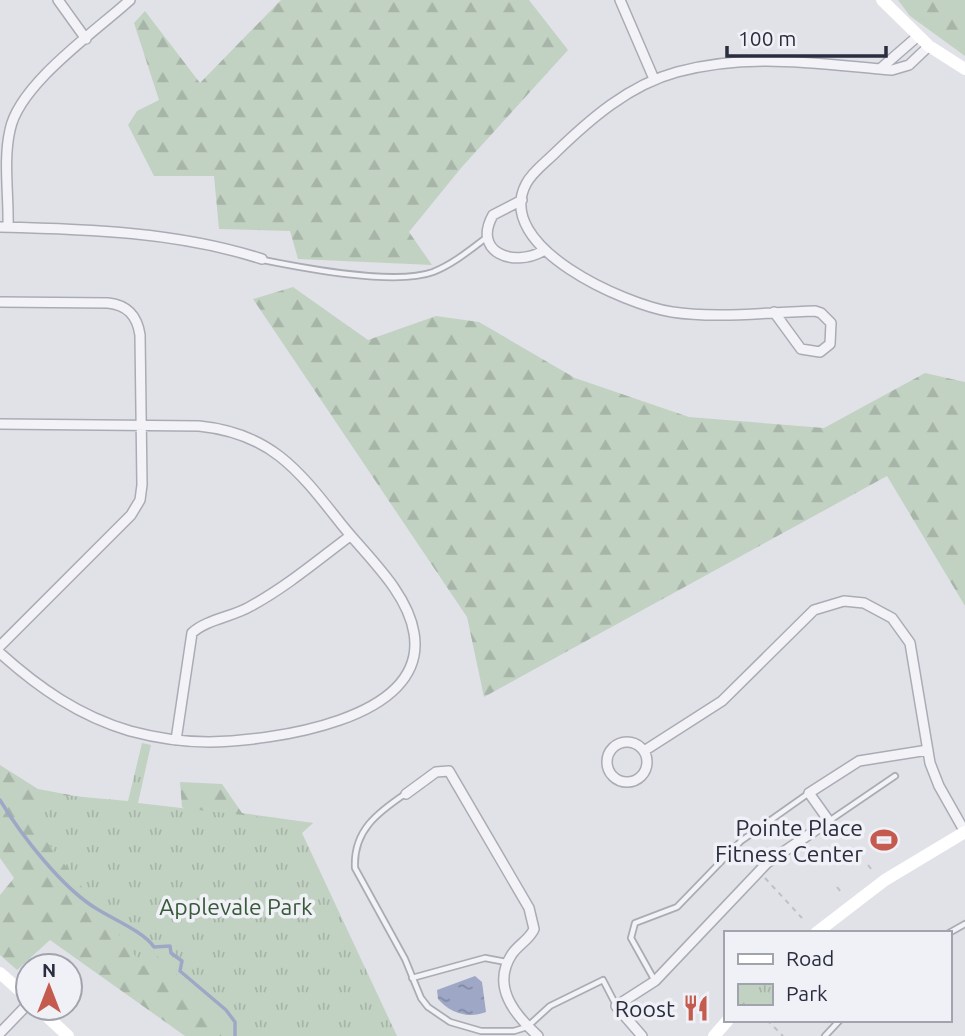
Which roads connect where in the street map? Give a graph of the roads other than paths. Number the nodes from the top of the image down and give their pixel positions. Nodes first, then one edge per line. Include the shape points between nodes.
1 (58, 0) edge
2 (130, 0) edge
3 (620, 0) edge
4 (882, 0) edge
5 (918, 36) junction
6 (86, 40) junction
7 (929, 46) junction
8 (880, 69) junction
9 (965, 69) edge
10 (654, 79) junction
11 (522, 200) junction
12 (4, 227) edge
13 (488, 236) junction
14 (543, 251) junction
15 (262, 260) joint
16 (0, 302) edge
17 (774, 312) junction
18 (0, 424) edge
19 (141, 425) junction
20 (350, 536) junction
21 (0, 646) edge
22 (0, 653) edge
23 (176, 740) junction
24 (928, 750) junction
25 (643, 751) junction
26 (895, 776) dead end
27 (809, 793) junction
28 (406, 794) joint
29 (829, 821) junction
30 (965, 832) edge
31 (819, 931) edge
32 (508, 962) junction
33 (0, 973) edge
34 (412, 978) junction
35 (655, 981) junction
36 (14, 986) edge
37 (616, 1006) junction
38 (14, 1018) edge
39 (53, 1022) edge
40 (726, 1022) edge
41 (838, 1022) edge
42 (527, 1027) junction
43 (0, 1033) edge
44 (68, 1036) edge
45 (538, 1036) edge
46 (642, 1036) edge
47 (714, 1036) edge
48 (825, 1036) edge

1 - 6 street
2 - 6 street
3 - 10 street
4 - 5 street
5 - 7 street
5 - 8 street
6 - 12 street via 36,85 14,116 8,142
7 - 8 street via 902,68
7 - 9 street
8 - 10 street via 770,58 695,67
10 - 11 street via 583,125 530,177
11 - 13 street via 493,215
11 - 14 street via 525,222
12 - 15 street via 131,234 232,250
13 - 14 street via 493,248 509,258
13 - 15 lane via 447,266 416,276 340,272
14 - 17 street via 621,298 654,309 687,314
16 - 19 street via 108,303 132,313 140,335
17 - 17 street via 801,349 820,352 830,344 833,330 821,313
18 - 19 street
19 - 20 street via 219,428 255,440 302,475
19 - 21 street via 142,492 136,508
20 - 23 street via 271,595 192,634
20 - 23 street via 398,595 410,618 415,657 404,680 363,710 317,727 237,741
22 - 23 street via 46,691 86,715
24 - 25 street via 914,653 905,634 884,611 844,601 805,615 722,701
24 - 27 street via 859,761
24 - 30 street via 939,786
25 - 25 street via 633,743 614,747 607,758 612,776 629,782 640,777 647,765
26 - 29 lane
27 - 29 street
27 - 35 lane via 741,841 677,907 635,923 631,939
28 - 32 street via 436,772 453,776 535,922 532,934
28 - 34 lane via 365,827 356,845 355,868
29 - 35 street via 758,871
30 - 31 street via 886,880
32 - 34 lane via 485,958
32 - 42 street via 506,997
33 - 36 street
34 - 42 lane via 428,1007 450,1022 499,1032
35 - 37 street
37 - 42 lane via 603,980 550,1006
37 - 46 street
38 - 43 street
39 - 44 street
40 - 47 street
41 - 48 lane
42 - 45 street

